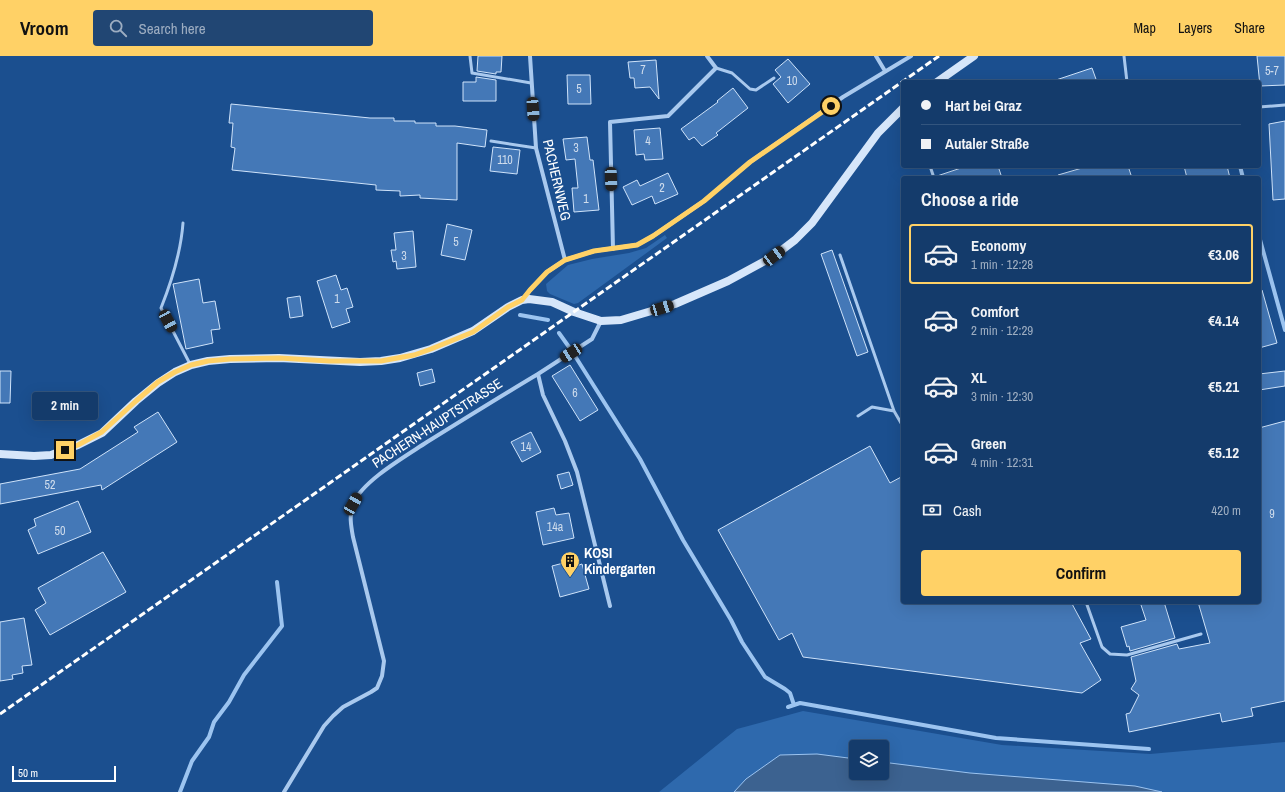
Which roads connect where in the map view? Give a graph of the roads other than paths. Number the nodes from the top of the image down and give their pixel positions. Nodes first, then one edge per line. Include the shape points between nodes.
1 (470, 56) edge
2 (530, 56) edge
3 (707, 56) edge
4 (876, 56) edge
5 (911, 56) edge
6 (974, 56) edge
7 (1124, 56) edge
8 (716, 68) junction
9 (885, 71) junction
10 (774, 78) dead end
11 (940, 80) edge
12 (1127, 80) edge
13 (531, 83) junction
14 (1285, 105) edge
15 (1261, 107) edge
16 (901, 110) edge
17 (491, 141) dead end
18 (536, 148) junction
19 (183, 223) dead end
20 (613, 249) junction
21 (840, 255) dead end
22 (565, 260) junction
23 (522, 300) junction
24 (601, 321) junction
25 (191, 365) junction
26 (538, 374) junction
27 (894, 411) junction
28 (858, 416) dead end
29 (901, 423) edge
30 (0, 454) edge
31 (1087, 604) edge
32 (610, 606) dead end
33 (1201, 634) dead end
34 (284, 792) edge

1 - 13 lane via 472,73
2 - 13 street, PACHERNWEG
3 - 8 street
4 - 9 street
5 - 9 street
6 - 11 main road
7 - 12 lane
8 - 10 lane via 732,72 750,89 756,90
8 - 20 street via 668,116 610,122
9 - 20 street via 750,162 704,201 670,225 637,245
13 - 18 street, PACHERNWEG
14 - 15 lane
16 - 24 main road via 878,133 812,223 774,256 728,281 675,304 621,320
17 - 18 lane
18 - 22 street, PACHERNWEG
19 - 25 lane via 169,289 161,308
20 - 22 street via 594,251
21 - 27 lane
22 - 23 street via 547,272
23 - 24 main road via 552,302
23 - 25 main road via 473,332 414,355 360,362 279,358 230,359
24 - 26 street, PACHERN-HAUPTSTRASSE via 592,339
25 - 30 main road via 158,382 102,432 78,445 51,455
26 - 32 street via 543,395 577,472
26 - 34 street, PACHERN-HAUPTSTRASSE via 380,474 353,504 350,521 384,661 382,676 377,688 343,707 324,726
27 - 28 lane via 872,407
27 - 29 lane
31 - 33 lane via 1102,647 1110,654 1127,655

